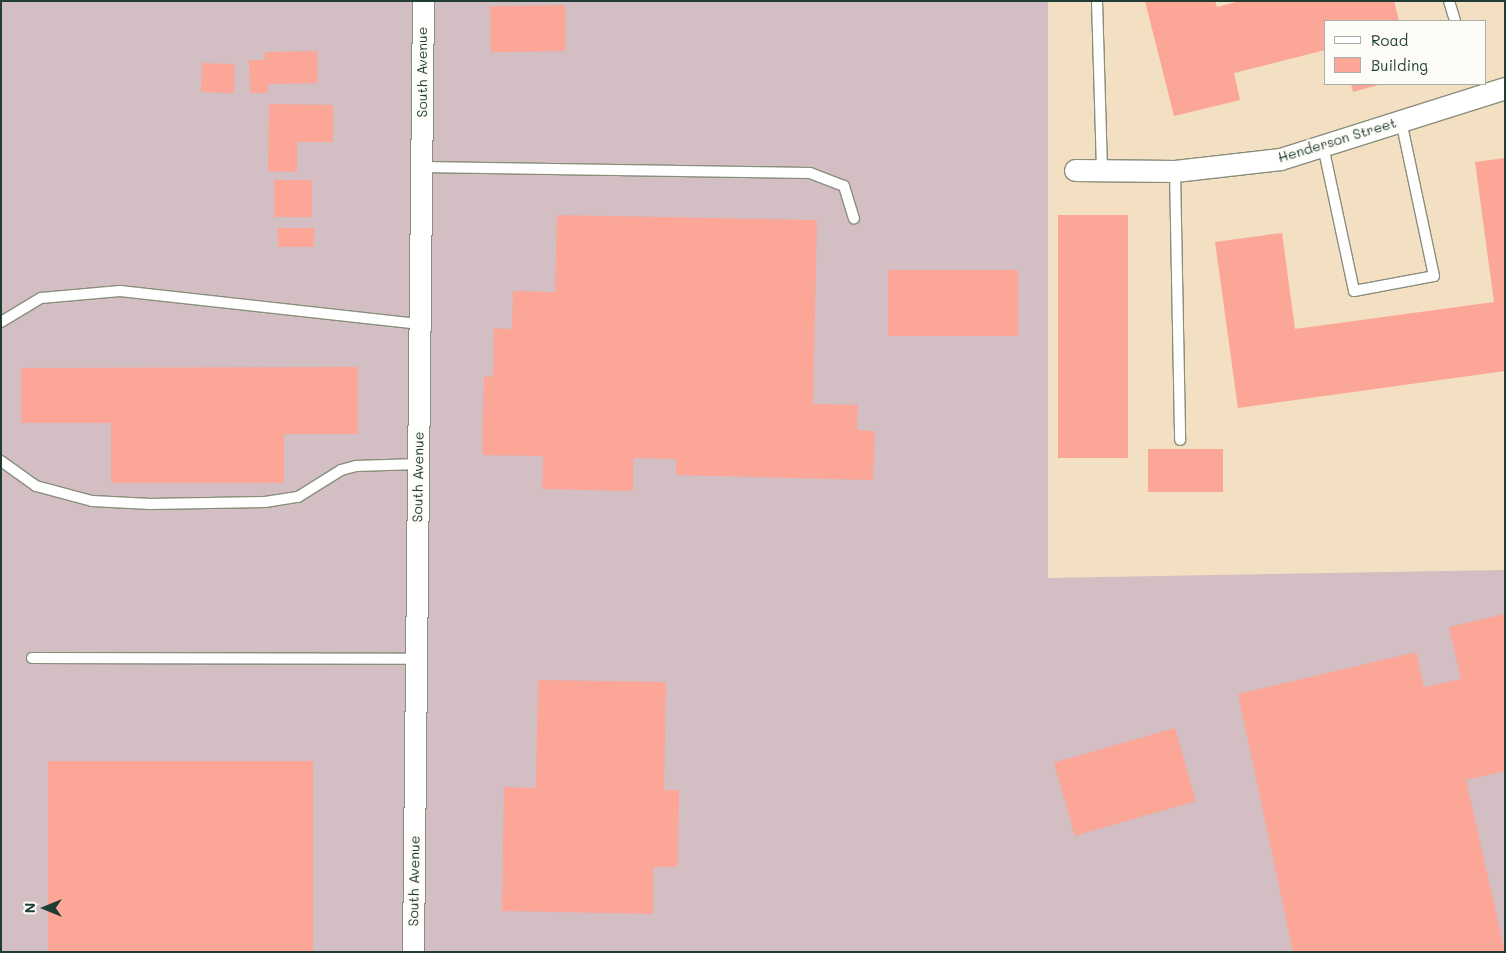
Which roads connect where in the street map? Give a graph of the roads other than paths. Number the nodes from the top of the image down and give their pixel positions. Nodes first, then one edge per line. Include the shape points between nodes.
1 (423, 1) edge
2 (1097, 1) edge
3 (1449, 1) edge
4 (1455, 20) edge
5 (1505, 88) edge
6 (1478, 90) edge
7 (1401, 121) junction
8 (1323, 146) junction
9 (422, 167) junction
10 (1075, 170) dead end
11 (1102, 170) junction
12 (1175, 171) junction
13 (854, 219) dead end
14 (1, 322) edge
15 (420, 324) junction
16 (1180, 440) dead end
17 (1, 461) edge
18 (418, 464) junction
19 (32, 658) dead end
20 (416, 659) junction
21 (414, 952) edge

1 - 9 street, South Avenue
2 - 11 lane
3 - 4 lane
5 - 6 street, Henderson Street
6 - 7 street, Henderson Street
7 - 8 street, Henderson Street
7 - 8 lane via 1434,276 1354,291
8 - 12 street, Henderson Street via 1280,159
9 - 13 lane via 810,173 844,186
9 - 15 street, South Avenue
10 - 11 street, Henderson Street
11 - 12 street, Henderson Street
12 - 16 lane
14 - 15 lane via 41,298 120,291
15 - 18 street, South Avenue
17 - 18 lane via 36,486 92,501 150,504 265,502 298,497 341,470 356,466
18 - 20 street, South Avenue
19 - 20 lane
20 - 21 street, South Avenue

